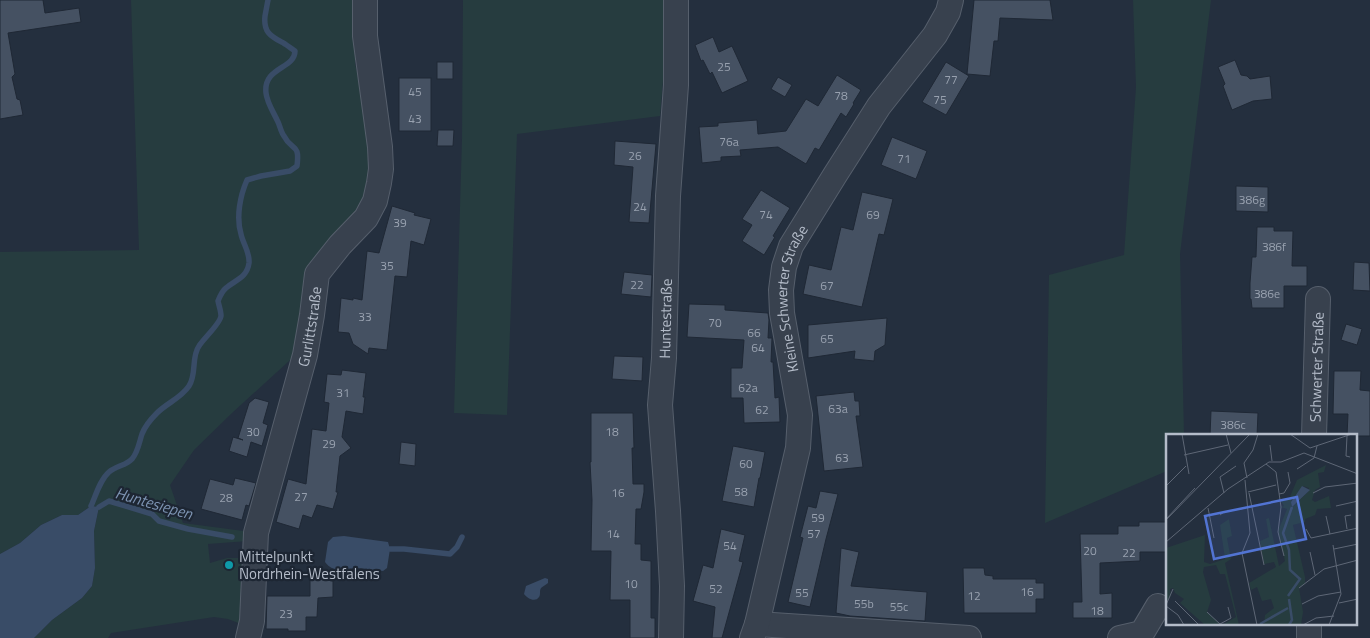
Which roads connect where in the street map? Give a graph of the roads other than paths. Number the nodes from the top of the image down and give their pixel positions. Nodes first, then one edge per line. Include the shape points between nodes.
1 (365, 0) edge
2 (676, 0) edge
3 (951, 0) edge
4 (1318, 299) dead end
5 (1314, 434) edge
6 (1158, 606) dead end
7 (754, 631) edge
8 (248, 638) edge
9 (671, 638) edge
10 (969, 638) edge
11 (1120, 638) edge

1 - 8 street, Gurlittstraße via 365,36 380,147 381,169 376,201 366,218 317,274 305,355 256,533 252,621
2 - 9 street, Huntestraße via 676,85 660,405 672,586
3 - 7 street, Kleine Schwerter Straße via 935,35 879,106 835,175 791,246 784,267 782,313 800,415 798,448
4 - 5 street, Schwerter Straße
6 - 11 street via 1142,633
7 - 10 street

